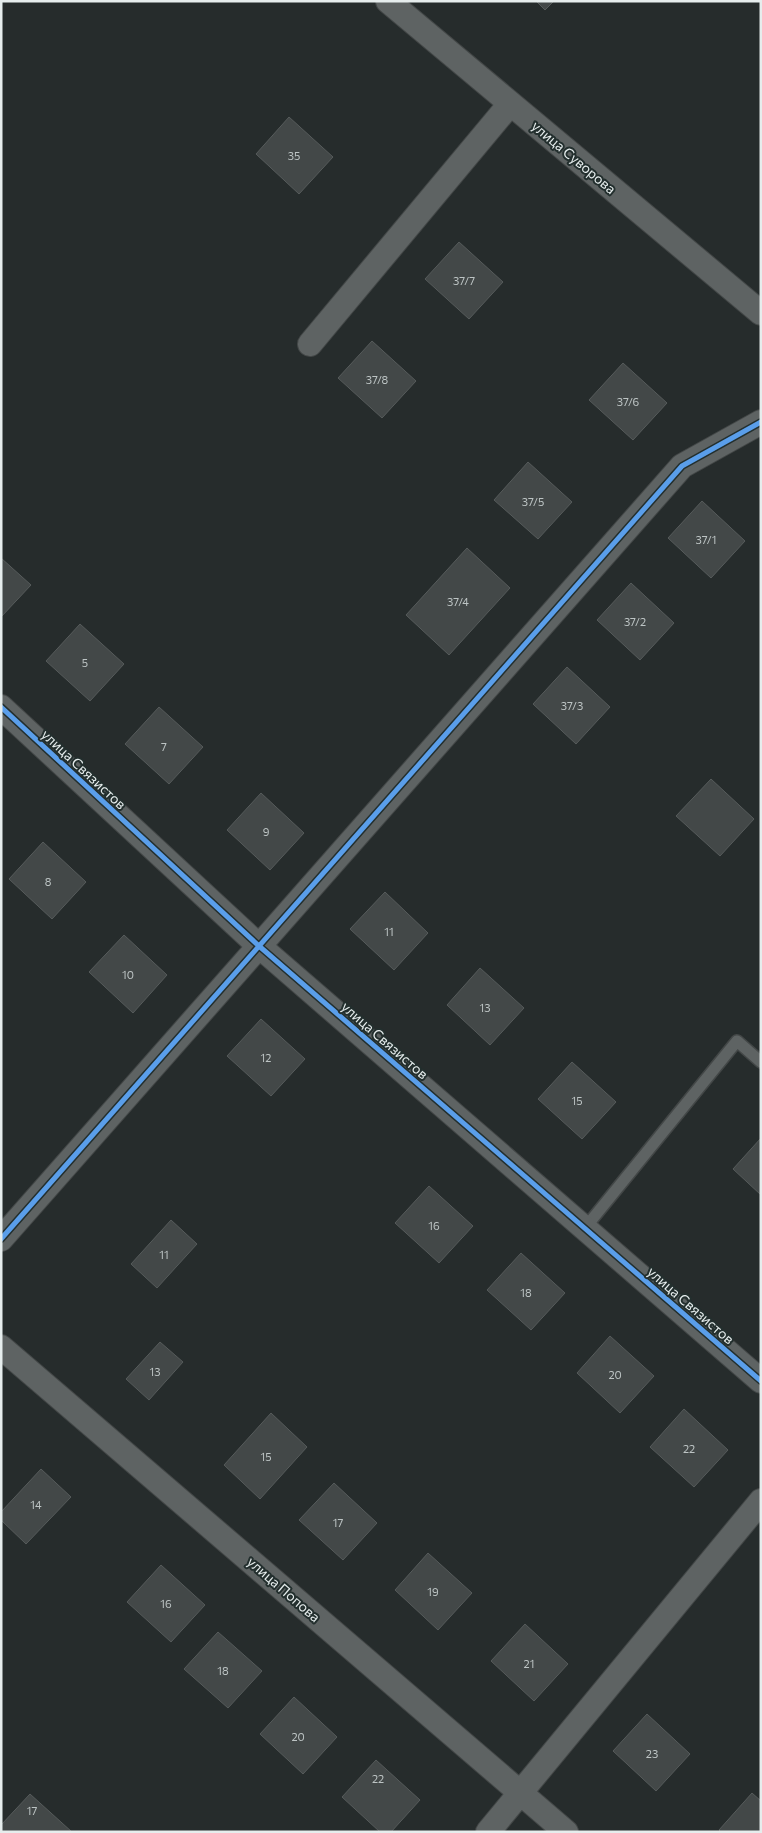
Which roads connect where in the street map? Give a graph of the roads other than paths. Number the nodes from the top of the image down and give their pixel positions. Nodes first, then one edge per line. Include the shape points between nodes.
1 (388, 1) edge
2 (510, 104) junction
3 (761, 313) edge
4 (310, 344) dead end
5 (761, 422) edge
6 (1, 707) edge
7 (259, 946) junction
8 (761, 1062) edge
9 (585, 1228) junction
10 (1, 1239) edge
11 (1, 1347) edge
12 (761, 1381) edge
13 (761, 1501) edge
14 (521, 1792) junction
15 (488, 1832) edge
16 (566, 1832) edge

1 - 2 street, улица Суворова
2 - 3 street, улица Суворова
2 - 4 street
5 - 7 street via 682,466
6 - 7 street, улица Связистов
7 - 9 street, улица Связистов
7 - 10 street
8 - 9 lane via 737,1041
9 - 12 street, улица Связистов
11 - 14 street, улица Попова
13 - 14 street
14 - 15 street
14 - 16 street, улица Попова

